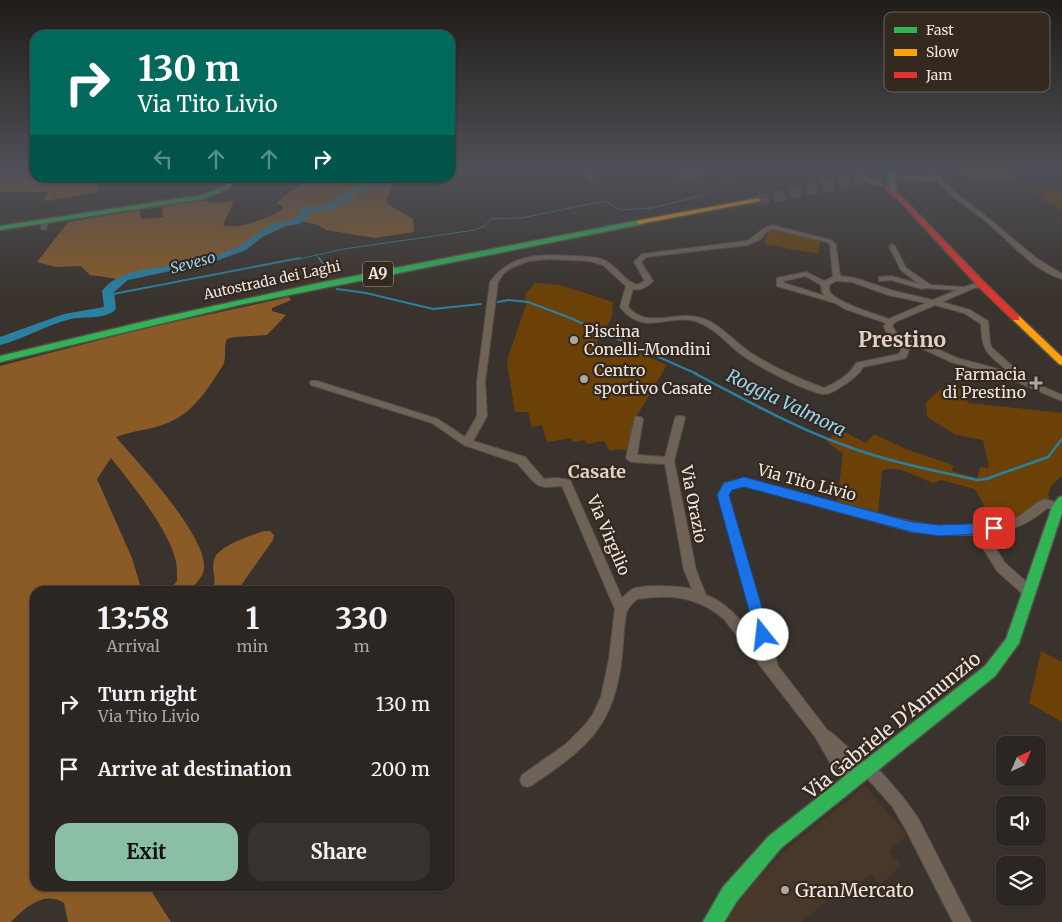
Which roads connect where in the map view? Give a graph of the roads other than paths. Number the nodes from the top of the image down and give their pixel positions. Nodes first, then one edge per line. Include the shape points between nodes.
1 (120, 211) edge
2 (681, 211) edge
3 (684, 211) edge
4 (914, 211) edge
5 (977, 211) edge
6 (61, 220) dead end
7 (44, 224) junction
8 (0, 228) edge
9 (892, 246) dead end
10 (882, 278) dead end
11 (1062, 278) edge
12 (836, 279) junction
13 (825, 284) junction
14 (630, 285) junction
15 (982, 285) junction
16 (967, 288) junction
17 (838, 302) junction
18 (933, 302) junction
19 (890, 322) junction
20 (900, 342) junction
21 (0, 353) edge
22 (0, 359) edge
23 (1062, 362) edge
24 (314, 383) dead end
25 (1026, 383) junction
26 (1062, 398) edge
27 (680, 418) dead end
28 (638, 419) dead end
29 (467, 443) junction
30 (669, 461) junction
31 (1060, 504) edge
32 (978, 530) junction
33 (1029, 592) junction
34 (701, 597) junction
35 (621, 609) junction
36 (773, 670) junction
37 (861, 773) junction
38 (527, 780) dead end
39 (713, 922) edge
40 (962, 922) edge

1 - 7 main road
2 - 21 main road, Autostrada dei Laghi / A9 via 197,305
3 - 22 main road, Autostrada dei Laghi / A9 via 116,328
4 - 15 main road
5 - 11 street via 1024,252
6 - 7 street
7 - 8 main road
9 - 16 street via 903,269 929,287
10 - 18 street via 930,290 935,293
12 - 13 street
12 - 14 street via 833,245 829,241 772,227 748,243 644,255 637,262 649,281 643,286
12 - 18 street via 855,280 890,293
13 - 17 street via 826,292
13 - 17 street via 806,274 780,280 780,284
14 - 20 street via 624,307 634,316 651,322 688,318 705,321 749,356 824,390 834,388 858,369 859,364 903,356 905,350
14 - 29 street via 608,264 595,260 537,257 514,263 498,274 488,312 481,382 482,416
15 - 16 street
15 - 23 main road
16 - 18 street
17 - 19 street
18 - 19 street
18 - 25 street via 966,311 982,320 986,326 987,346
19 - 20 street via 889,330
20 - 25 street via 921,344 962,362
24 - 29 street, Via Virgilio via 435,421
25 - 26 street
27 - 30 street, Via Orazio
28 - 30 street via 631,458
29 - 35 street, Via Virgilio via 521,460 539,481 566,483
30 - 34 street, Via Orazio via 690,570
31 - 32 street, Via Tito Livio via 1046,503 1032,515 1010,526
31 - 33 main road, Via Gabriele D'Annunzio
32 - 33 street via 1002,567
32 - 36 street, Via Tito Livio via 912,527 744,482 728,486 723,495
33 - 37 main road, Via Gabriele D'Annunzio via 1012,643 990,671
34 - 35 street, Via Virgilio via 689,593 634,594
34 - 36 street, Via Virgilio via 728,615
35 - 38 street via 604,708 579,741
36 - 37 street, Via Virgilio via 821,733 837,761
37 - 39 main road, Via Gabriele D'Annunzio via 775,842 730,894
37 - 40 street, Via Virgilio via 897,801

